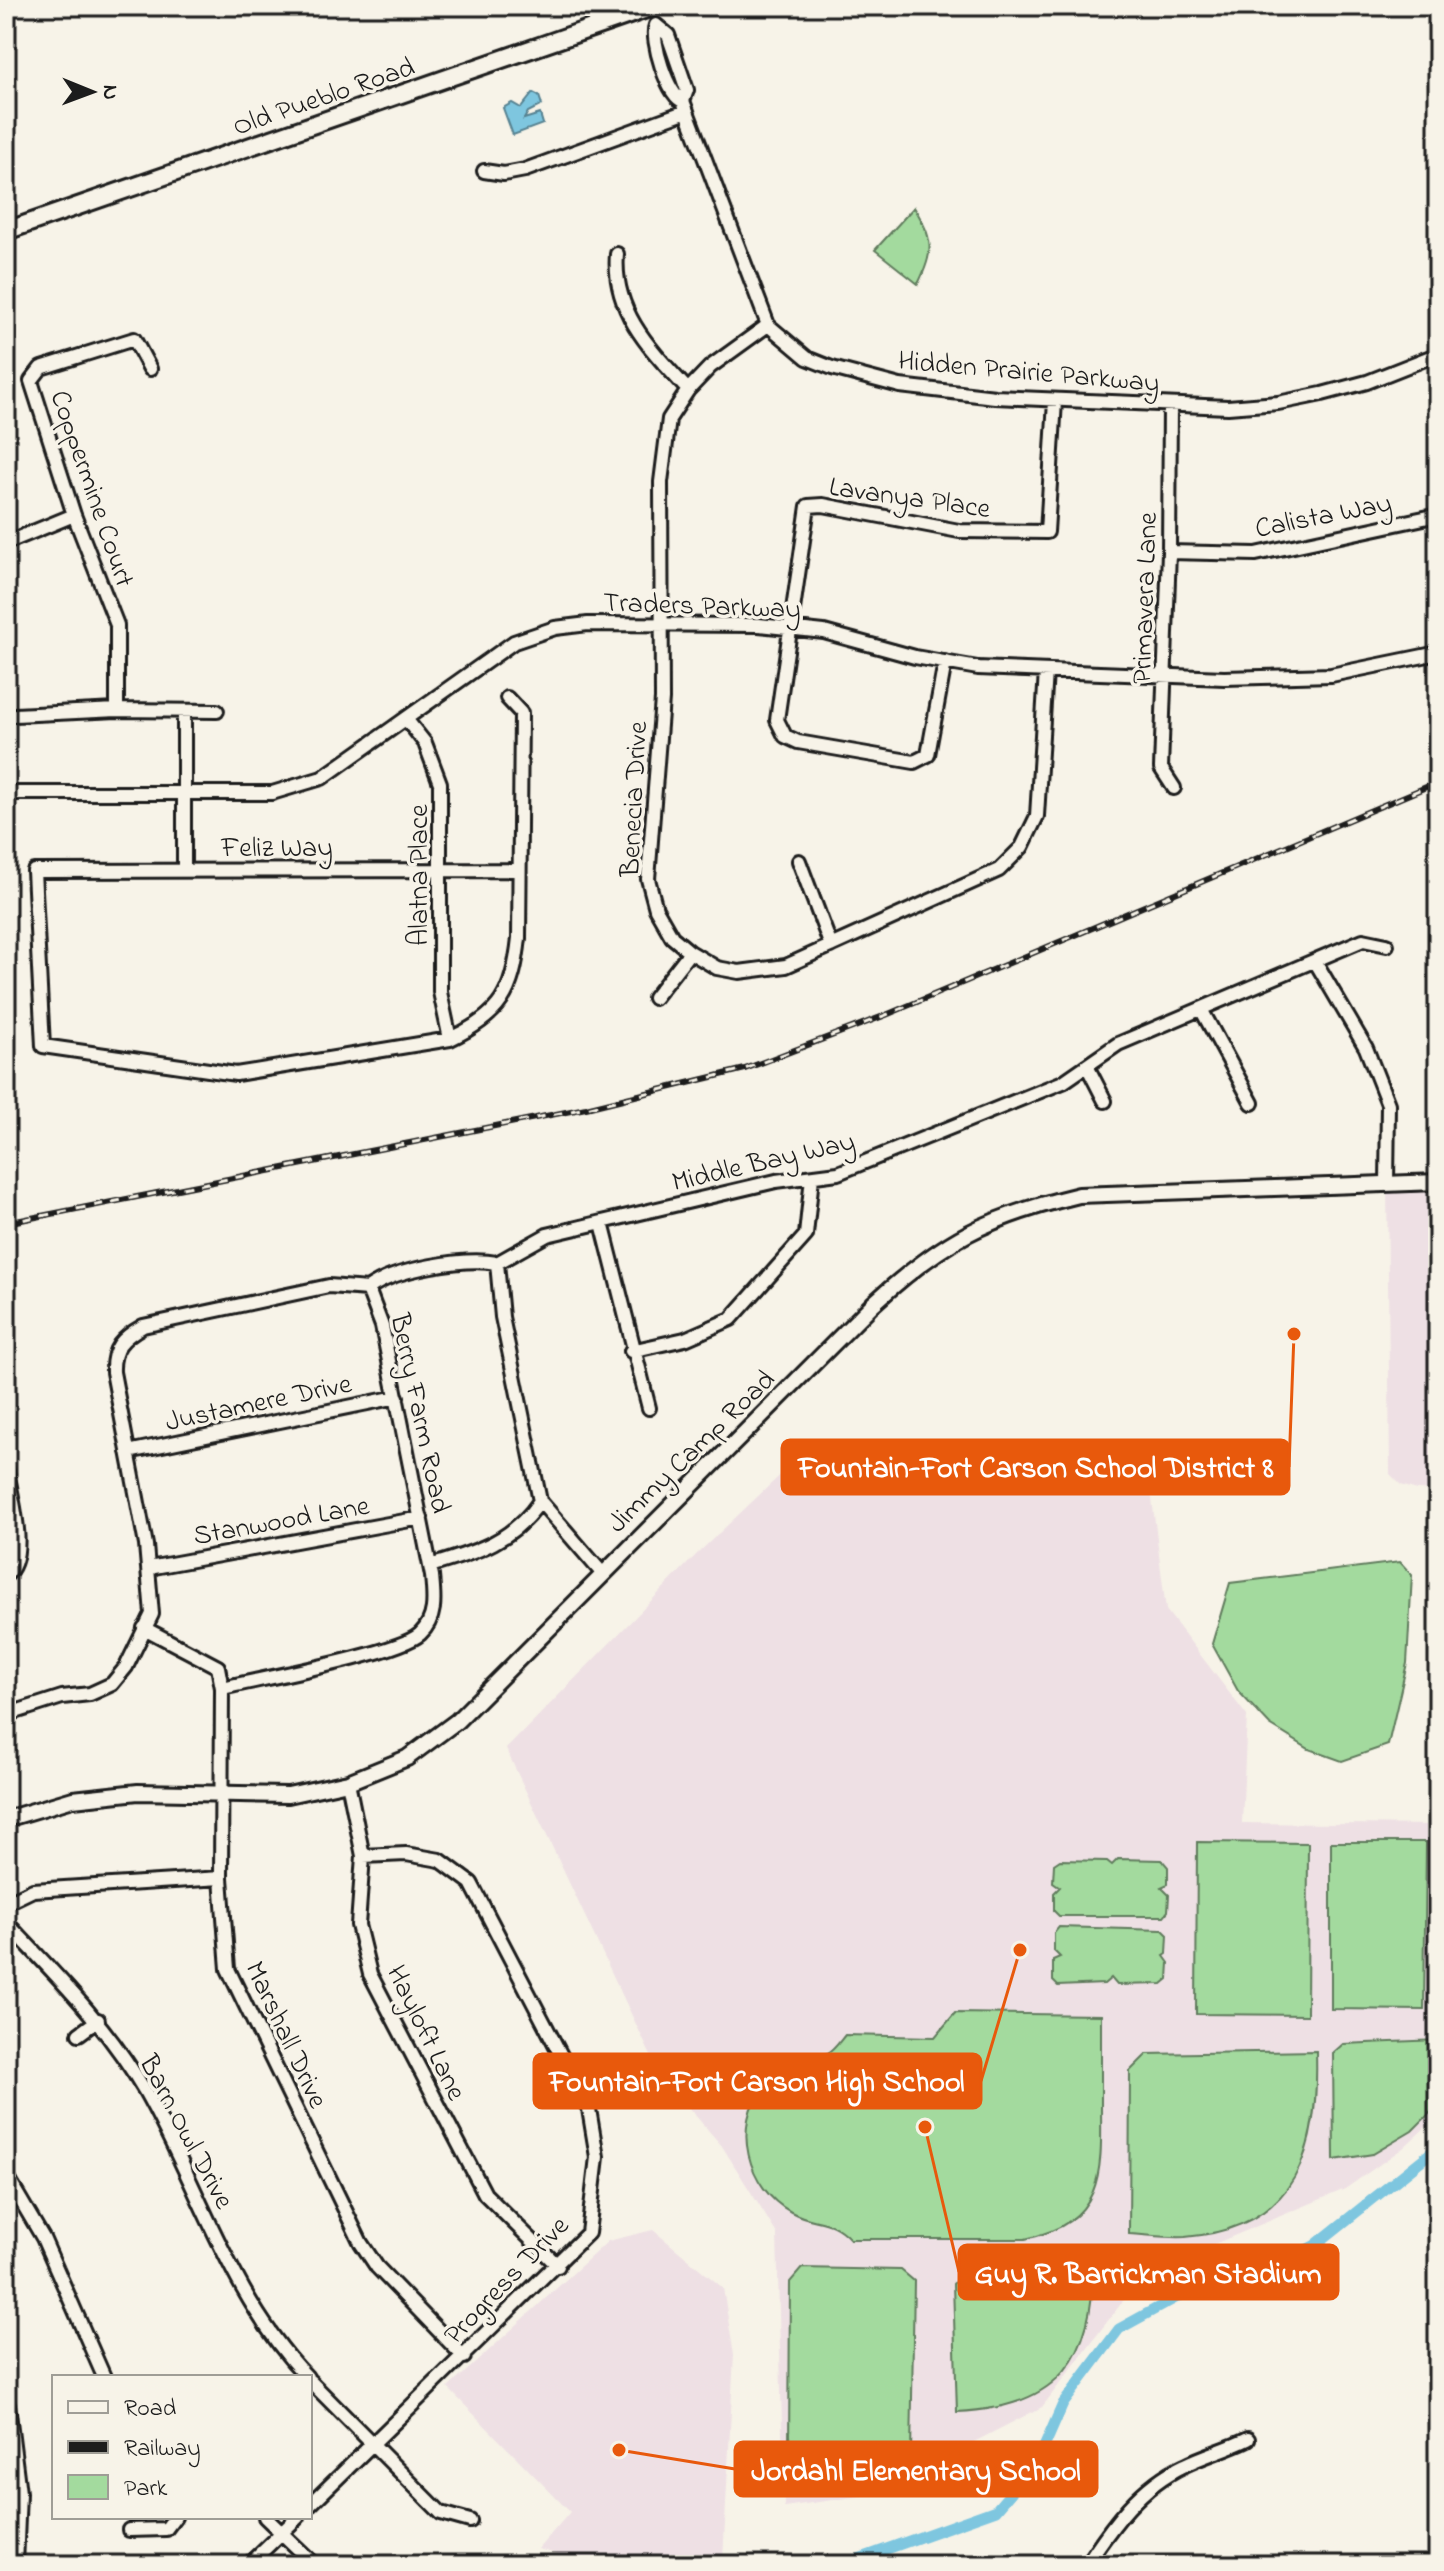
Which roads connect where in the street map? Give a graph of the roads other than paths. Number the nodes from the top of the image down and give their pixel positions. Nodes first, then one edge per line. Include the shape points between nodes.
1 (653, 7) edge
2 (685, 106) junction
3 (484, 171) dead end
4 (6, 231) edge
5 (617, 254) dead end
6 (768, 325) junction
7 (1438, 354) edge
8 (150, 369) dead end
9 (688, 390) junction
10 (1055, 401) junction
11 (1170, 405) junction
12 (74, 515) junction
13 (1438, 515) edge
14 (6, 543) edge
15 (1169, 552) junction
16 (662, 623) junction
17 (789, 629) junction
18 (1438, 653) edge
19 (945, 662) junction
20 (1046, 671) junction
21 (1165, 674) junction
22 (507, 698) dead end
23 (117, 710) junction
24 (217, 711) dead end
25 (184, 712) junction
26 (15, 715) dead end
27 (406, 719) junction
28 (1174, 788) dead end
29 (6, 793) edge
30 (186, 794) junction
31 (799, 861) dead end
32 (184, 870) junction
33 (442, 870) junction
34 (519, 870) junction
35 (1387, 945) dead end
36 (831, 946) junction
37 (690, 952) junction
38 (1315, 961) junction
39 (654, 998) dead end
40 (1201, 1009) junction
41 (450, 1039) junction
42 (1087, 1066) junction
43 (1105, 1101) dead end
44 (1252, 1103) dead end
45 (812, 1177) junction
46 (1438, 1182) edge
47 (1387, 1183) junction
48 (602, 1223) junction
49 (497, 1263) junction
50 (368, 1289) junction
51 (631, 1351) junction
52 (397, 1397) junction
53 (649, 1408) dead end
54 (128, 1452) junction
55 (6, 1466) edge
56 (540, 1501) junction
57 (421, 1518) junction
58 (430, 1566) junction
59 (149, 1568) junction
60 (602, 1573) junction
61 (6, 1575) edge
62 (144, 1628) junction
63 (222, 1688) junction
64 (6, 1715) edge
65 (348, 1782) junction
66 (223, 1794) junction
67 (6, 1819) edge
68 (363, 1856) junction
69 (221, 1878) junction
70 (6, 1903) edge
71 (6, 1922) edge
72 (98, 2020) junction
73 (79, 2034) dead end
74 (6, 2175) edge
75 (558, 2266) junction
76 (464, 2357) junction
77 (103, 2375) edge
78 (304, 2375) edge
79 (312, 2383) edge
80 (6, 2405) edge
81 (1248, 2439) dead end
82 (371, 2444) junction
83 (312, 2503) edge
84 (174, 2519) edge
85 (267, 2519) edge
86 (296, 2519) edge
87 (470, 2521) dead end
88 (129, 2530) dead end
89 (283, 2532) junction
90 (14, 2565) edge
91 (248, 2565) edge
92 (315, 2565) edge
93 (1086, 2565) edge

1 - 2 street, Hidden Prairie Parkway via 658,54 673,95
1 - 4 main road, Old Pueblo Road
2 - 3 street via 525,170
2 - 6 street, Hidden Prairie Parkway
5 - 9 street via 615,275 632,323
6 - 9 street, Benecia Drive
6 - 10 street, Hidden Prairie Parkway via 807,358 900,386
7 - 11 street, Hidden Prairie Parkway via 1367,382 1278,403
8 - 12 street, Coppermine Court via 134,339 41,368 31,381
9 - 16 street, Benecia Drive via 669,419 661,482
10 - 11 street, Hidden Prairie Parkway
10 - 17 street, Lavanya Place via 1047,532 959,531 808,506
11 - 15 street, Primavera Lane
12 - 14 street
12 - 23 street, Coppermine Court via 117,625
13 - 15 street, Calista Way via 1256,554
15 - 21 street, Primavera Lane
16 - 17 street, Traders Parkway
16 - 27 street, Traders Parkway via 555,628 514,642
16 - 37 street, Benecia Drive via 662,699 648,879 656,909 672,937
17 - 19 street, Traders Parkway via 824,632
17 - 19 street via 777,720 785,736 798,742 914,762 928,755
18 - 21 street, Traders Parkway via 1290,679
19 - 20 street, Traders Parkway
20 - 21 street, Traders Parkway
20 - 36 street, Benecia Drive via 1037,816 1022,847 999,870
21 - 28 street, Primavera Lane via 1161,768
22 - 34 street via 521,713
23 - 25 street
23 - 26 street
24 - 25 street
25 - 30 street
27 - 30 street, Traders Parkway via 322,778 272,793
27 - 33 street, Alatna Place via 425,743 440,783
29 - 30 street, Traders Parkway
30 - 32 street
31 - 36 street
32 - 33 street, Feliz Way
32 - 41 street, Feliz Way via 34,871 43,1046 236,1074
33 - 34 street, Feliz Way
33 - 41 street, Alatna Place via 440,992
34 - 41 street via 515,974 501,1004 476,1027
35 - 38 street, Middle Bay Way via 1363,940
36 - 37 street, Benecia Drive via 786,966 739,972 717,968
37 - 39 street
38 - 40 street, Middle Bay Way
38 - 47 street via 1366,1048 1388,1104
40 - 42 street, Middle Bay Way via 1118,1044
40 - 44 street
42 - 43 street
42 - 45 street, Middle Bay Way via 1063,1082 838,1173
45 - 48 street, Middle Bay Way
45 - 51 street via 806,1235 731,1319 685,1339
46 - 47 street, Jimmy Camp Road
47 - 60 street, Jimmy Camp Road via 1079,1195 981,1225 903,1277
48 - 49 street, Middle Bay Way via 547,1235
48 - 51 street
49 - 50 street via 475,1259 381,1279
49 - 56 street via 502,1317
50 - 52 street, Berry Farm Road
50 - 54 street, Berry Farm Road via 329,1286 143,1326 125,1336 112,1354
51 - 53 street
52 - 54 street, Justamere Drive
52 - 57 street, Berry Farm Road
54 - 59 street, Berry Farm Road
55 - 61 street via 19,1545
56 - 58 street via 527,1521 488,1549
56 - 60 street
57 - 58 street, Berry Farm Road
57 - 59 street, Stanwood Lane
58 - 63 street, Berry Farm Road via 434,1605 419,1636 368,1655
59 - 62 street, Berry Farm Road via 152,1614
60 - 65 street, Jimmy Camp Road via 457,1721 407,1758
62 - 63 street via 218,1667
62 - 64 street, Berry Farm Road via 112,1684
63 - 66 street, Marshall Drive
65 - 66 street, Jimmy Camp Road via 288,1795
65 - 68 street, Hayloft Lane
66 - 67 street, Jimmy Camp Road via 138,1792 73,1799
66 - 69 street, Marshall Drive
68 - 75 street, Hayloft Lane via 358,1925 370,1974 485,2194
68 - 75 street, Progress Drive via 406,1854 440,1860 471,1883 589,2109 597,2157 588,2233
69 - 70 street via 33,1890
69 - 76 street, Marshall Drive via 228,1969 361,2243 377,2267
71 - 72 street, Barn Owl Drive
72 - 73 street
72 - 78 street, Barn Owl Drive via 145,2091 256,2314
74 - 77 street via 43,2238
75 - 76 street, Progress Drive
76 - 82 street, Progress Drive
79 - 82 street, Barn Owl Drive
80 - 90 main road via 17,2493
81 - 93 street via 1159,2480 1116,2519
82 - 83 street, Progress Drive
82 - 87 street, Barn Owl Drive via 441,2513
84 - 88 street via 166,2529
85 - 89 street
86 - 89 street
89 - 91 street
89 - 92 street

